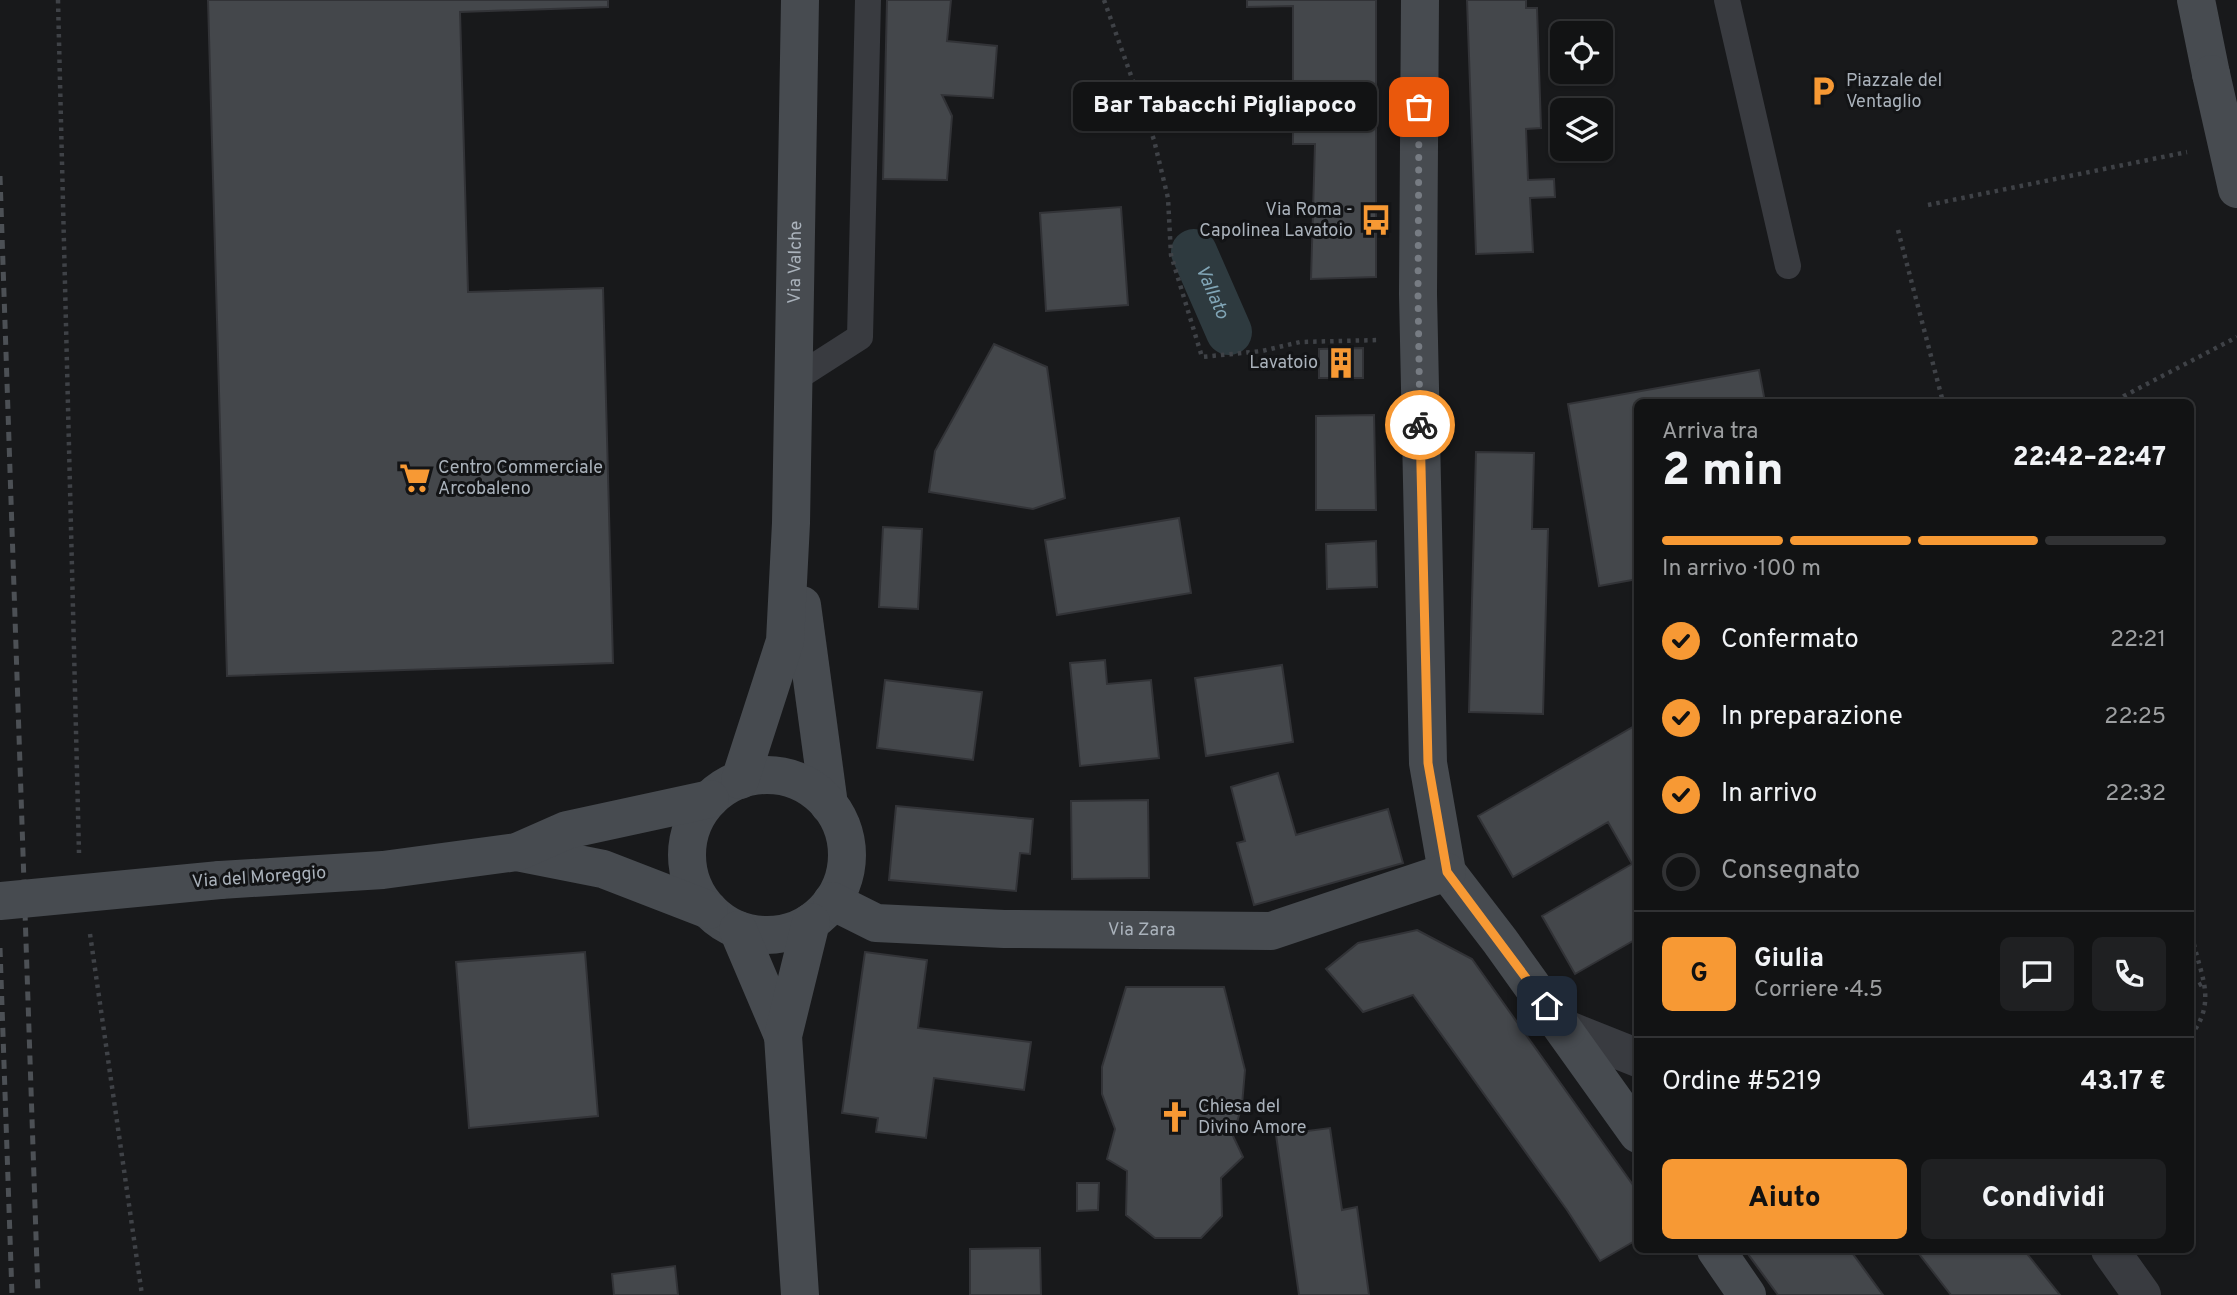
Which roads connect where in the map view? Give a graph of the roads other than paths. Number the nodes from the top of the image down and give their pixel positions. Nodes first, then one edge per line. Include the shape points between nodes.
1 (800, 0) edge
2 (868, 0) edge
3 (1420, 0) edge
4 (1727, 0) edge
5 (2196, 0) edge
6 (2237, 189) edge
7 (1788, 266) dead end
8 (793, 380) junction
9 (791, 523) junction
10 (725, 789) junction
11 (829, 805) junction
12 (517, 852) junction
13 (1447, 872) junction
14 (0, 901) edge
15 (822, 911) junction
16 (724, 920) junction
17 (1563, 1028) junction
18 (783, 1036) junction
19 (1634, 1056) edge
20 (1634, 1128) edge
21 (1718, 1253) edge
22 (2112, 1253) edge
23 (800, 1295) edge
24 (1747, 1295) edge
25 (2142, 1295) edge

1 - 8 main road, Via Valche
2 - 8 lane via 860,337
3 - 13 main road via 1419,339 1428,763
4 - 7 lane
5 - 6 main road, bridge
8 - 9 main road, Via Valche
9 - 10 main road, Via Valche via 785,641
9 - 11 main road, Via Valche
10 - 11 main road via 770,775 809,788
10 - 12 main road, Via del Moreggio via 567,830
10 - 16 main road via 697,817 687,855 697,893
11 - 15 main road via 841,825 846,865 842,884
12 - 14 main road, Via del Moreggio, bridge via 383,870
12 - 16 main road, Via del Moreggio via 603,869
13 - 15 main road, Via Zara via 1271,931 1004,929 876,923
13 - 17 main road
15 - 16 main road via 794,930 775,935 756,934
15 - 18 main road
16 - 18 main road
17 - 19 street
17 - 20 main road
18 - 23 main road
21 - 24 main road
22 - 25 street

